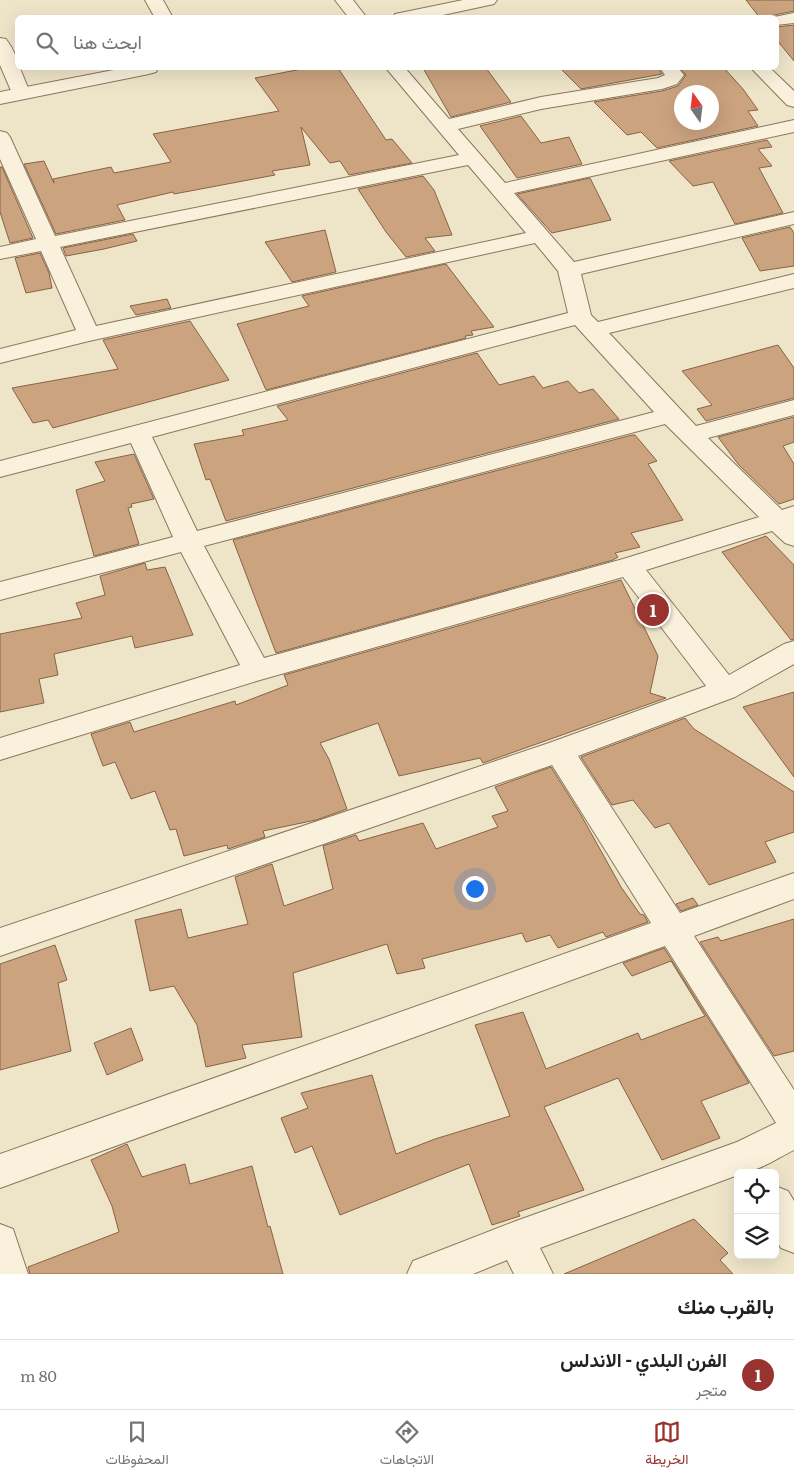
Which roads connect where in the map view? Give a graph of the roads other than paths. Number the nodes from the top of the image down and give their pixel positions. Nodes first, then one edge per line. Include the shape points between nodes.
1 (154, 0) edge
2 (344, 0) edge
3 (488, 0) edge
4 (162, 15) edge
5 (356, 15) edge
6 (416, 15) edge
7 (794, 18) edge
8 (779, 20) edge
9 (0, 43) edge
10 (139, 70) edge
11 (397, 70) edge
12 (671, 70) edge
13 (762, 70) edge
14 (21, 93) junction
15 (0, 98) edge
16 (794, 101) edge
17 (445, 126) junction
18 (785, 129) edge
19 (1, 140) edge
20 (794, 145) edge
21 (472, 158) junction
22 (499, 190) junction
23 (794, 218) edge
24 (538, 236) junction
25 (48, 242) junction
26 (0, 253) edge
27 (569, 270) junction
28 (794, 280) edge
29 (587, 324) junction
30 (89, 334) junction
31 (0, 356) edge
32 (794, 407) edge
33 (670, 415) junction
34 (139, 434) junction
35 (692, 435) junction
36 (0, 470) edge
37 (788, 524) edge
38 (188, 540) junction
39 (629, 566) junction
40 (0, 591) edge
41 (794, 651) edge
42 (257, 670) junction
43 (725, 690) junction
44 (0, 749) edge
45 (559, 751) junction
46 (794, 886) edge
47 (674, 930) junction
48 (0, 942) edge
49 (794, 1121) edge
50 (794, 1132) edge
51 (752, 1164) edge
52 (0, 1171) edge
53 (779, 1210) edge
54 (794, 1235) edge
55 (516, 1239) junction
56 (0, 1242) edge
57 (9, 1274) edge
58 (426, 1274) edge
59 (534, 1274) edge

1 - 4 street
2 - 5 street
3 - 6 street
7 - 8 street
9 - 14 street
10 - 14 street
11 - 17 street
12 - 17 street via 675,75 662,83 541,103
13 - 16 street
14 - 15 street
17 - 21 street
18 - 20 street
18 - 22 street
19 - 25 street
21 - 22 street
21 - 25 street
22 - 24 street
23 - 27 street
24 - 27 street
24 - 30 street
25 - 26 street
25 - 30 street
27 - 29 street
28 - 29 street
29 - 33 street
29 - 34 street
30 - 31 street
32 - 35 street
33 - 35 street
33 - 38 street
34 - 36 street
34 - 38 street
35 - 37 street
37 - 39 street
38 - 40 street
38 - 42 street
39 - 42 street
39 - 43 street
41 - 43 street
42 - 44 street
43 - 45 street
45 - 47 street
45 - 48 street
46 - 47 street
47 - 49 street
47 - 52 street
50 - 51 street
51 - 55 street
53 - 54 street
55 - 58 street
55 - 59 street
56 - 57 street

